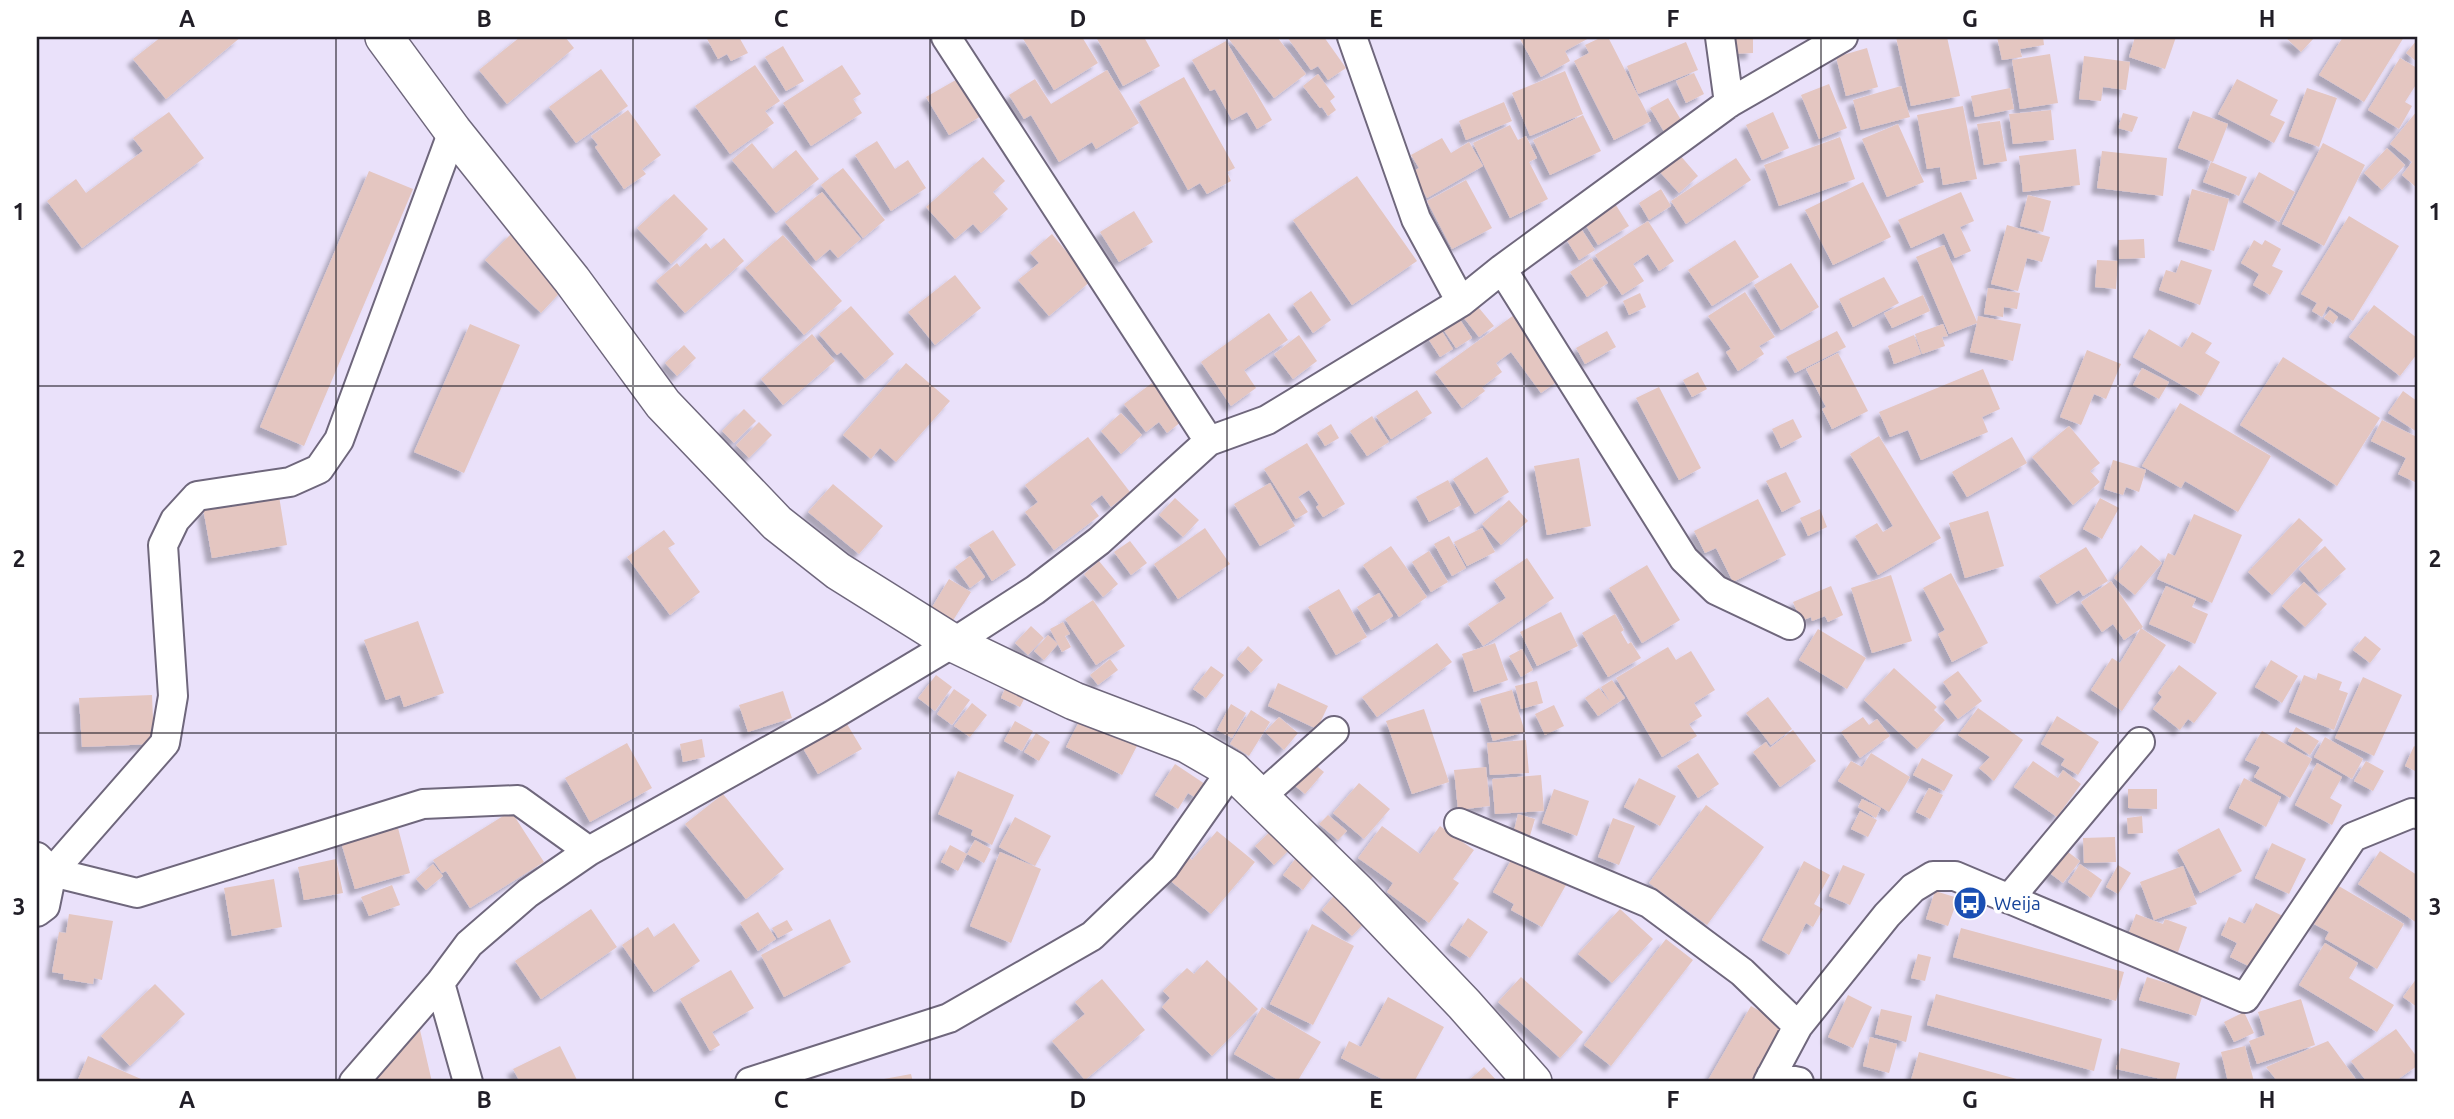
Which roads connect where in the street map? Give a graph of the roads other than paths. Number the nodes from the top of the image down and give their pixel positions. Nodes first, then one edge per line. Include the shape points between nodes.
1 (384, 37) edge
2 (946, 37) edge
3 (1352, 37) edge
4 (1720, 37) edge
5 (1843, 37) edge
6 (1729, 103) junction
7 (453, 131) junction
8 (1502, 269) junction
9 (1461, 302) junction
10 (1209, 441) junction
11 (1790, 625) dead end
12 (953, 643) junction
13 (1334, 731) dead end
14 (2140, 741) dead end
15 (1232, 770) junction
16 (1259, 798) junction
17 (2417, 814) edge
18 (1459, 823) dead end
19 (589, 851) junction
20 (44, 864) edge
21 (2009, 899) junction
22 (37, 912) edge
23 (440, 983) junction
24 (1798, 1026) junction
25 (1770, 1079) edge
26 (354, 1082) edge
27 (468, 1082) edge
28 (750, 1082) edge
29 (1533, 1082) edge
30 (1799, 1082) edge

1 - 7 street
2 - 10 street
3 - 9 street via 1416,219
4 - 6 street
5 - 6 street
6 - 8 street
7 - 12 street via 663,404 769,515 838,571
7 - 20 street via 339,440 319,469 290,482 197,496 175,520 163,545 173,696 165,743
8 - 9 street
8 - 11 street via 1684,559 1716,590
9 - 10 street via 1267,420
10 - 12 street via 1100,541
12 - 15 street via 1074,701 1187,744
12 - 19 street
13 - 16 street
14 - 21 street
15 - 16 street
15 - 28 street via 1164,867 1092,936 949,1018
16 - 29 street via 1359,894
17 - 21 street via 2353,837 2245,999
18 - 24 street via 1648,902 1742,972
19 - 20 street via 518,800 424,804 137,893
19 - 23 street via 528,892 469,944
20 - 22 street via 45,906
21 - 24 street via 1955,876 1933,876 1913,888
23 - 26 street
23 - 27 street
24 - 25 street
25 - 30 street

